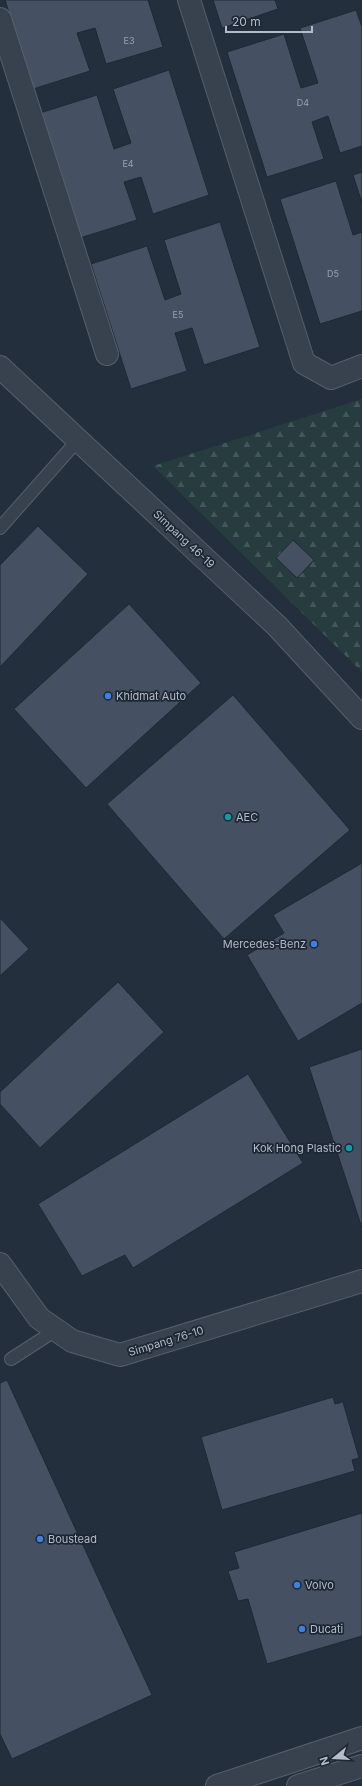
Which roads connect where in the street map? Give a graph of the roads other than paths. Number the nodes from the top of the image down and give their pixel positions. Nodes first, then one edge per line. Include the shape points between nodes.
1 (189, 0) edge
2 (0, 19) edge
3 (107, 354) dead end
4 (362, 366) edge
5 (0, 367) edge
6 (78, 440) junction
7 (0, 528) edge
8 (362, 718) edge
9 (1, 1267) edge
10 (362, 1281) edge
11 (56, 1330) junction
12 (11, 1359) dead end
13 (362, 1738) edge
14 (362, 1766) edge
15 (217, 1786) edge
16 (298, 1786) edge

1 - 4 street via 304,363 331,378
2 - 3 street
5 - 6 street, Simpang 46-19
6 - 7 lane
6 - 8 street, Simpang 46-19 via 277,626
9 - 11 street, Simpang 76-10 via 39,1318
10 - 11 street, Simpang 76-10 via 120,1356 72,1341
11 - 12 lane
13 - 15 street
14 - 16 street

